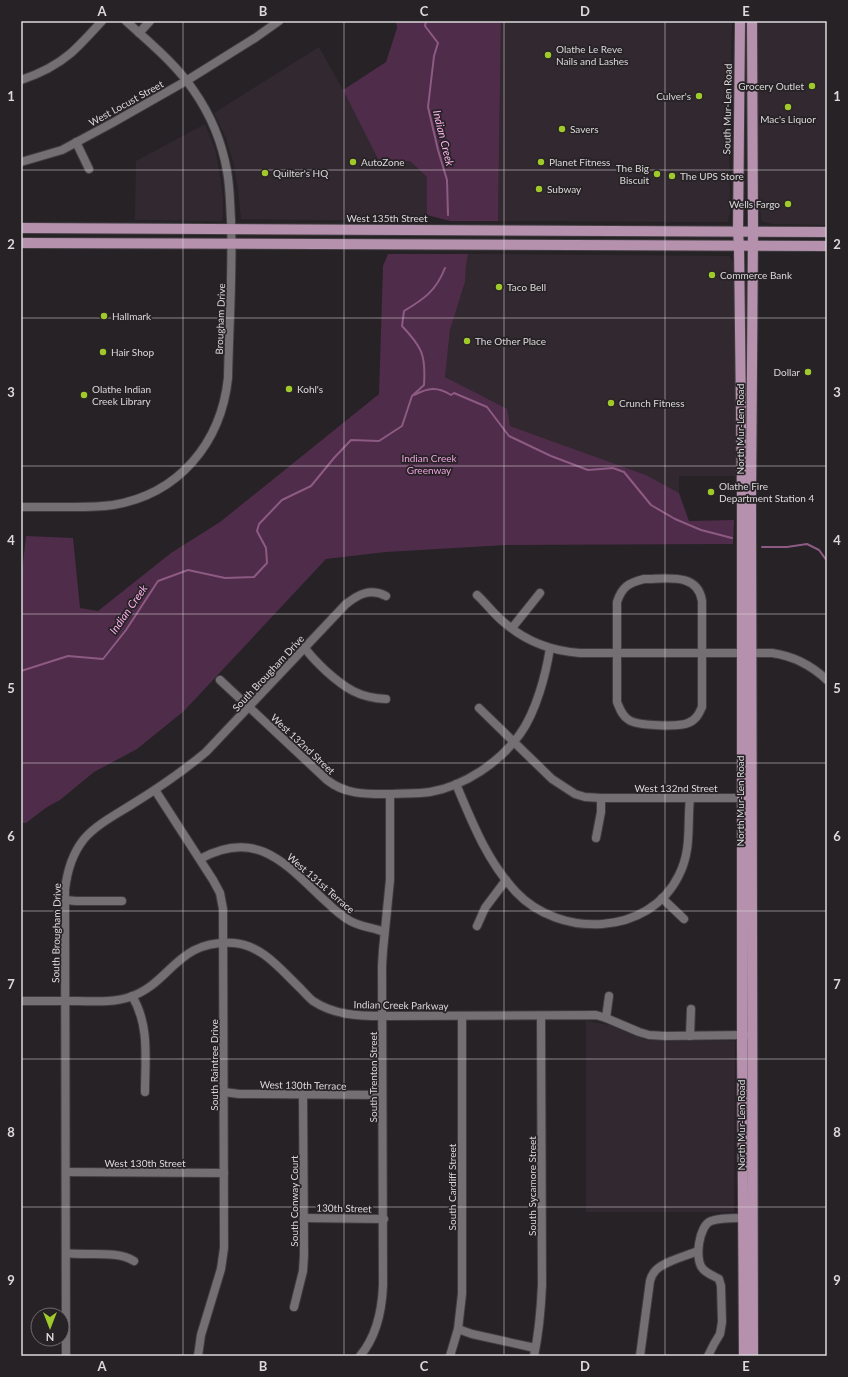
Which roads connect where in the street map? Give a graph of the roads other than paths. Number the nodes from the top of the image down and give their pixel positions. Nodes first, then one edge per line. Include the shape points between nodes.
1 (102, 21) edge
2 (126, 21) edge
3 (150, 21) edge
4 (279, 21) edge
5 (740, 21) edge
6 (752, 21) edge
7 (139, 33) junction
8 (21, 80) edge
9 (186, 81) junction
10 (76, 142) junction
11 (21, 162) edge
12 (89, 169) dead end
13 (21, 228) edge
14 (231, 230) junction
15 (738, 232) junction
16 (753, 232) junction
17 (827, 232) edge
18 (21, 243) edge
19 (232, 243) junction
20 (739, 246) junction
21 (753, 246) junction
22 (827, 246) edge
23 (23, 507) edge
24 (540, 594) dead end
25 (478, 595) dead end
26 (386, 596) dead end
27 (512, 628) junction
28 (305, 648) junction
29 (550, 648) junction
30 (616, 652) junction
31 (747, 652) junction
32 (702, 653) junction
33 (220, 680) dead end
34 (827, 680) edge
35 (386, 699) dead end
36 (249, 708) junction
37 (479, 708) dead end
38 (513, 742) junction
39 (456, 784) junction
40 (155, 790) junction
41 (390, 794) junction
42 (601, 798) junction
43 (690, 798) junction
44 (747, 798) junction
45 (596, 838) dead end
46 (200, 858) junction
47 (506, 880) junction
48 (662, 898) junction
49 (65, 900) junction
50 (122, 901) dead end
51 (684, 918) dead end
52 (477, 926) dead end
53 (384, 932) junction
54 (224, 943) junction
55 (132, 996) junction
56 (609, 996) dead end
57 (21, 1001) edge
58 (66, 1001) junction
59 (692, 1009) dead end
60 (383, 1016) junction
61 (541, 1016) junction
62 (462, 1017) junction
63 (606, 1018) junction
64 (742, 1035) junction
65 (753, 1035) junction
66 (690, 1036) junction
67 (145, 1092) dead end
68 (224, 1092) junction
69 (304, 1095) junction
70 (382, 1095) junction
71 (66, 1172) junction
72 (224, 1172) junction
73 (304, 1218) junction
74 (748, 1218) junction
75 (384, 1219) junction
76 (698, 1251) junction
77 (66, 1254) junction
78 (134, 1261) dead end
79 (294, 1307) dead end
80 (458, 1329) junction
81 (534, 1352) edge
82 (66, 1356) edge
83 (198, 1356) edge
84 (360, 1356) edge
85 (450, 1356) edge
86 (640, 1356) edge
87 (708, 1356) edge
88 (744, 1356) edge
89 (753, 1356) edge

1 - 8 street via 71,54 43,71
2 - 7 street, Brougham Drive
3 - 7 street
4 - 9 street, West Locust Street
5 - 15 main road, South Mur-Len Road
6 - 16 main road
7 - 9 street, Brougham Drive
9 - 10 street, West Locust Street
9 - 14 street, Brougham Drive via 203,105 220,144 230,192
10 - 11 street, West Locust Street via 62,150
10 - 12 street
13 - 14 main road, West 135th Street
14 - 15 main road, West 135th Street
14 - 19 street, Brougham Drive
15 - 16 main road, West 135th Street
15 - 20 main road, South Mur-Len Road
16 - 17 main road, West 135th Street
16 - 21 main road
18 - 19 main road
19 - 20 main road
19 - 23 street, Brougham Drive via 227,392 219,419 202,451 172,481 134,500 98,506
20 - 21 main road
20 - 31 main road, North Mur-Len Road
21 - 22 main road
21 - 31 main road, North Mur-Len Road
24 - 27 street
25 - 27 street via 505,624
26 - 28 street, South Brougham Drive via 370,592 352,600
27 - 29 street via 528,639
28 - 35 street via 349,690 363,696
28 - 36 street, South Brougham Drive
29 - 30 street via 580,653
29 - 38 street via 546,672 532,713
30 - 32 street
30 - 32 street via 617,702 620,712 634,723 672,725 688,724 699,715 702,707
30 - 32 street via 617,602 625,587 634,581 685,580 697,586 701,594
31 - 32 street
31 - 34 street via 779,654 796,659 813,668
31 - 44 main road, North Mur-Len Road
33 - 36 street, West 132nd Street
36 - 40 street, South Brougham Drive via 206,752
36 - 41 street, West 132nd Street via 332,784 355,793
37 - 38 street, West 132nd Street
38 - 39 street, West 132nd Street via 480,773
38 - 42 street, West 132nd Street via 552,779 570,792 585,797
39 - 41 street, West 132nd Street via 431,792
39 - 47 street via 477,834
40 - 46 street, South Raintree Drive
40 - 49 street, South Brougham Drive via 97,827 83,840 68,869
41 - 53 street, South Trenton Street via 390,880
42 - 43 street, West 132nd Street
42 - 45 street
43 - 44 street, West 132nd Street
43 - 48 street via 686,857 674,883
44 - 64 main road, North Mur-Len Road
44 - 65 main road, North Mur-Len Road
46 - 53 street, West 131st Terrace via 232,847 264,851 284,863 347,920
46 - 54 street, South Raintree Drive via 220,893
47 - 48 street via 535,908 579,924 609,924 628,919
47 - 52 street via 485,908
48 - 51 street
49 - 50 street
49 - 58 street, South Brougham Drive
53 - 60 street, South Trenton Street
54 - 55 street, Indian Creek Parkway via 206,945 189,952 152,984
54 - 60 street, Indian Creek Parkway via 235,943 266,955 312,1000 323,1006 343,1014
54 - 68 street, South Raintree Drive
55 - 58 street, Indian Creek Parkway via 116,1001
55 - 67 street via 142,1018 144,1030
56 - 63 street
57 - 58 street, Indian Creek Parkway
58 - 71 street, South Brougham Drive
59 - 66 street
60 - 62 street, Indian Creek Parkway
60 - 70 street, South Trenton Street
61 - 62 street, Indian Creek Parkway
61 - 63 street, Indian Creek Parkway via 596,1015
61 - 81 street, South Sycamore Street via 542,1285 541,1311
62 - 80 street, South Cardiff Street via 462,1294
63 - 66 street, Indian Creek Parkway via 639,1032
64 - 65 street, Indian Creek Parkway
64 - 66 street, Indian Creek Parkway
64 - 74 main road, North Mur-Len Road
65 - 74 main road, North Mur-Len Road
68 - 69 street, West 130th Terrace
68 - 72 street, South Raintree Drive
69 - 70 street, West 130th Terrace
69 - 73 street, South Conway Court
70 - 75 street, South Trenton Street
71 - 72 street, West 130th Street
71 - 77 street, South Brougham Drive
72 - 83 street, South Raintree Drive via 224,1248
73 - 75 street, 130th Street
73 - 79 street, South Conway Court via 303,1271
74 - 76 street via 710,1221 705,1225
74 - 88 main road, North Mur-Len Road
74 - 89 main road, North Mur-Len Road
75 - 84 street, South Trenton Street via 382,1303 374,1335
76 - 86 street via 669,1262 652,1274
76 - 87 street via 698,1260 703,1270 719,1279 721,1286 720,1334
77 - 78 street via 119,1255
77 - 82 street, South Brougham Drive
80 - 81 street
80 - 85 street, South Cardiff Street

